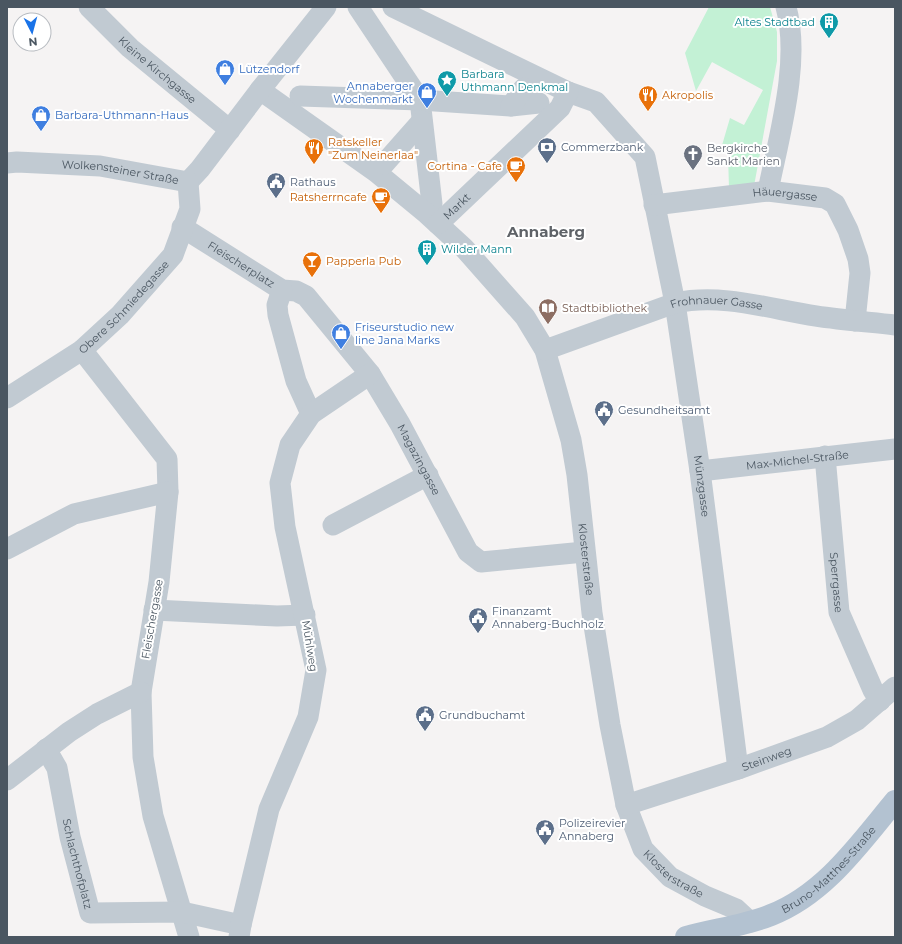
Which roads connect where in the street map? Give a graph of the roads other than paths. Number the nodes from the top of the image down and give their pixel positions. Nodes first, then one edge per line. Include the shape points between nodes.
1 (89, 7) edge
2 (326, 7) edge
3 (358, 7) edge
4 (393, 7) edge
5 (786, 7) edge
6 (524, 88) dead end
7 (260, 90) junction
8 (568, 92) junction
9 (300, 96) dead end
10 (420, 100) junction
11 (539, 104) dead end
12 (511, 106) junction
13 (422, 121) junction
14 (230, 130) junction
15 (7, 163) edge
16 (384, 164) dead end
17 (188, 182) junction
18 (768, 191) junction
19 (432, 204) dead end
20 (654, 206) junction
21 (186, 218) junction
22 (438, 224) junction
23 (282, 290) junction
24 (675, 303) junction
25 (855, 321) junction
26 (895, 324) edge
27 (82, 350) junction
28 (545, 350) junction
29 (370, 374) junction
30 (7, 398) edge
31 (311, 414) junction
32 (895, 450) edge
33 (825, 456) junction
34 (700, 471) junction
35 (428, 475) junction
36 (168, 492) junction
37 (333, 525) dead end
38 (7, 549) edge
39 (584, 552) junction
40 (154, 610) junction
41 (305, 615) junction
42 (895, 687) edge
43 (141, 692) junction
44 (880, 701) junction
45 (46, 750) junction
46 (738, 769) junction
47 (7, 780) edge
48 (895, 801) edge
49 (626, 805) junction
50 (182, 912) junction
51 (750, 922) junction
52 (240, 931) edge
53 (189, 937) edge
54 (686, 937) edge

1 - 14 street, Kleine Kirchgasse via 130,48
2 - 7 street
3 - 10 street, Markt
4 - 8 street
5 - 18 street via 791,25 790,75
6 - 12 street
7 - 14 street, Wolkensteiner Straße
7 - 22 street, Markt via 376,172
8 - 20 street, Münzgasse via 596,102 645,157
8 - 22 street, Markt via 560,108
9 - 10 street
10 - 12 street
10 - 13 street, Markt
11 - 12 street
13 - 16 street
13 - 19 street, Markt
14 - 17 street, Wolkensteiner Straße
15 - 17 street, Wolkensteiner Straße via 100,166
17 - 21 street, Obere Schmiedegasse
18 - 20 street, Häuergasse
18 - 25 street, Häuergasse via 825,198 835,204 858,258 860,274
20 - 24 street, Münzgasse
21 - 23 street, Fleischerplatz
21 - 27 street, Obere Schmiedegasse via 173,255 120,315
22 - 28 street, Klosterstraße via 464,248 525,317
23 - 29 street, Magazingasse via 296,291 306,296
23 - 31 street, Fleischerplatz via 277,305 278,315 296,381
24 - 25 street, Frohnauer Gasse via 688,300 720,300
24 - 28 street, Frohnauer Gasse
24 - 34 street, Münzgasse
25 - 26 street, Frohnauer Gasse
27 - 30 street, Obere Schmiedegasse
27 - 36 street, Fleischergasse via 167,459
28 - 39 street, Klosterstraße via 571,440
29 - 31 street, Mühlweg
29 - 35 street, Magazingasse
31 - 41 street, Mühlweg via 290,446 280,483 285,528
32 - 33 street, Max-Michel-Straße
33 - 34 street, Max-Michel-Straße
33 - 44 street, Sperrgasse via 839,612
34 - 46 street, Münzgasse
35 - 37 street
35 - 39 street, Magazingasse via 468,552 481,562
36 - 38 street via 74,514
36 - 40 street, Fleischergasse
39 - 49 street, Klosterstraße via 610,725
40 - 41 street
40 - 43 street, Fleischergasse
41 - 52 street, Mühlweg via 316,670 308,717 269,809
42 - 44 street, Steinweg
43 - 45 street via 97,714
43 - 50 street, Fleischergasse via 143,757 153,816
44 - 46 street, Steinweg via 857,720 827,737
45 - 47 street
45 - 50 street, Schlachthofplatz via 57,768 70,837 90,913
46 - 49 street, Steinweg
48 - 51 main road, Bruno-Matthes-Straße via 837,869 814,891 772,915
49 - 51 street, Klosterstraße via 643,850 670,877 736,909
50 - 52 street, Schlachthofplatz
50 - 53 street
51 - 54 main road, Bruno-Matthes-Straße

